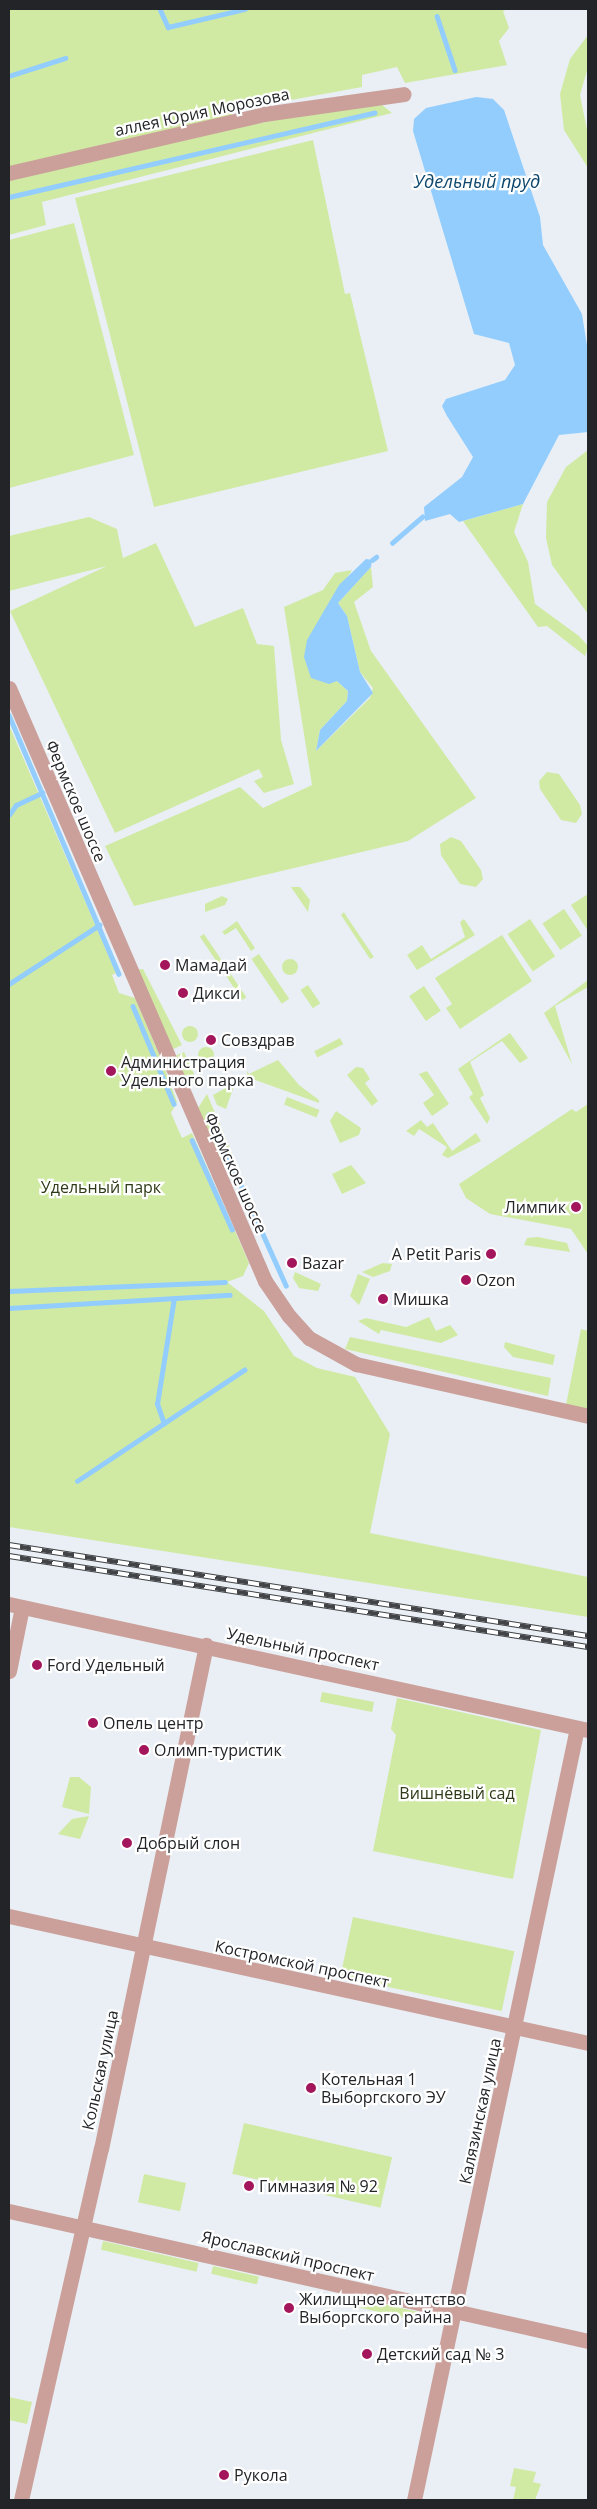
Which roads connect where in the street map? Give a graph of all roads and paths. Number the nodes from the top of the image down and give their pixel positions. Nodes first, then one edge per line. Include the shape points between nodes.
1 (404, 94) dead end
2 (9, 173) edge
3 (9, 688) edge
4 (588, 1416) edge
5 (16, 1606) edge
6 (206, 1645) junction
7 (9, 1671) edge
8 (582, 1729) edge
9 (9, 1916) edge
10 (143, 1948) junction
11 (516, 2028) junction
12 (588, 2043) edge
13 (9, 2211) edge
14 (82, 2227) junction
15 (455, 2311) junction
16 (588, 2341) edge
17 (21, 2500) edge
18 (414, 2500) edge

1 - 2 street, аллея Юрия Морозова via 264,114
3 - 4 street, Фермское шоссе via 265,1282 309,1338 356,1364
5 - 6 street, Удельный проспект
5 - 7 street
6 - 8 street, Удельный проспект
6 - 10 street, Кольская улица
8 - 11 street, Калязинская улица
9 - 10 street, Костромской проспект
10 - 11 street, Костромской проспект
10 - 14 street, Кольская улица
11 - 12 street, Костромской проспект
11 - 15 street, Калязинская улица
13 - 14 street, Ярославский проспект
14 - 15 street, Ярославский проспект
14 - 17 street, Кольская улица
15 - 16 street, Ярославский проспект
15 - 18 street, Калязинская улица

